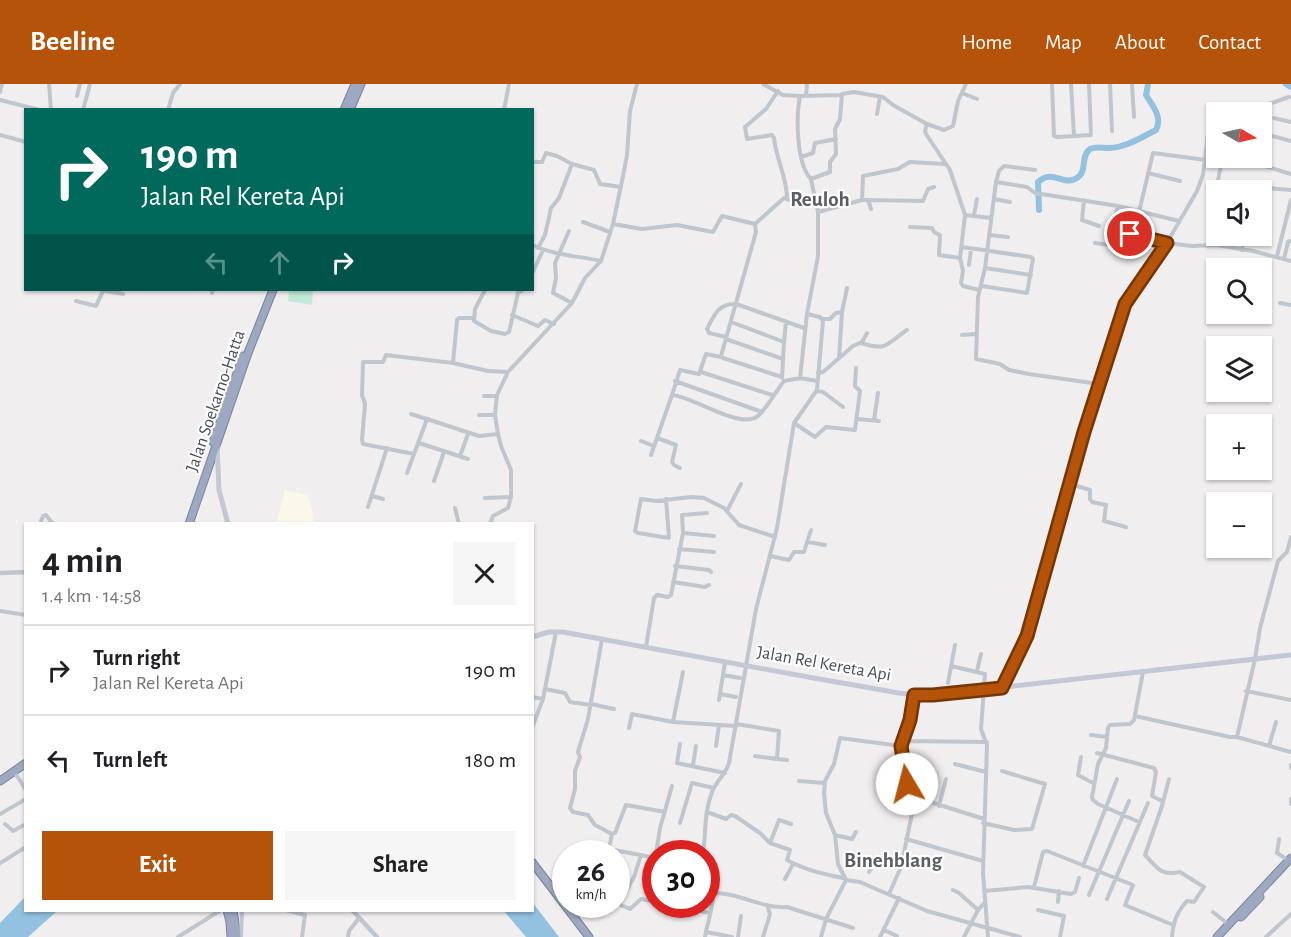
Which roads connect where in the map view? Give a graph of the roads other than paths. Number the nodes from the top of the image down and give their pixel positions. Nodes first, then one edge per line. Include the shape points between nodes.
1 (2, 84) edge
2 (49, 84) edge
3 (80, 84) edge
4 (90, 84) edge
5 (180, 84) edge
6 (355, 84) edge
7 (361, 84) edge
8 (510, 84) edge
9 (637, 84) edge
10 (763, 84) edge
11 (807, 84) edge
12 (966, 84) edge
13 (1052, 84) edge
14 (1071, 84) edge
15 (1089, 84) edge
16 (1110, 84) edge
17 (1132, 84) edge
18 (0, 92) edge
19 (778, 92) junction
20 (962, 93) junction
21 (806, 95) junction
22 (841, 95) junction
23 (77, 96) dead end
24 (800, 96) junction
25 (880, 97) junction
26 (1289, 97) dead end
27 (977, 99) dead end
28 (0, 100) edge
29 (1272, 103) edge
30 (32, 108) edge
31 (51, 108) edge
32 (84, 108) edge
33 (169, 108) edge
34 (345, 108) edge
35 (351, 108) edge
36 (504, 108) edge
37 (877, 114) dead end
38 (1134, 117) dead end
39 (1274, 118) dead end
40 (1291, 122) edge
41 (927, 124) junction
42 (1112, 131) dead end
43 (0, 135) edge
44 (1074, 136) junction
45 (1272, 136) edge
46 (836, 139) junction
47 (24, 141) edge
48 (1291, 141) edge
49 (801, 157) junction
50 (1206, 160) joint
51 (534, 162) edge
52 (572, 164) junction
53 (945, 164) junction
54 (1221, 168) edge
55 (1269, 168) edge
56 (1035, 170) dead end
57 (1148, 173) junction
58 (1291, 174) edge
59 (811, 179) junction
60 (1180, 181) dead end
61 (996, 182) junction
62 (621, 187) junction
63 (934, 187) dead end
64 (1291, 190) edge
65 (816, 196) junction
66 (788, 198) junction
67 (977, 199) dead end
68 (994, 199) junction
69 (862, 200) junction
70 (868, 200) junction
71 (1084, 200) junction
72 (1291, 200) edge
73 (1010, 201) dead end
74 (1118, 206) junction
75 (871, 208) dead end
76 (818, 212) junction
77 (1138, 212) junction
78 (965, 215) junction
79 (974, 216) junction
80 (991, 218) junction
81 (1179, 221) junction
82 (583, 222) dead end
83 (613, 224) junction
84 (755, 224) junction
85 (1099, 226) dead end
86 (910, 227) dead end
87 (1112, 230) junction
88 (569, 231) dead end
89 (610, 232) junction
90 (989, 235) junction
91 (1008, 237) dead end
92 (1291, 242) edge
93 (1095, 243) dead end
94 (1167, 243) junction
95 (534, 246) edge
96 (1243, 246) edge
97 (962, 247) junction
98 (541, 249) junction
99 (971, 249) junction
100 (1242, 250) junction
101 (987, 252) junction
102 (559, 253) junction
103 (1277, 256) junction
104 (960, 258) junction
105 (1284, 259) junction
106 (601, 261) junction
107 (1291, 261) edge
108 (969, 265) dead end
109 (534, 268) edge
110 (985, 268) junction
111 (1031, 276) junction
112 (847, 288) dead end
113 (981, 288) junction
114 (102, 291) edge
115 (107, 291) edge
116 (268, 291) edge
117 (273, 291) edge
118 (484, 291) edge
119 (521, 291) edge
120 (123, 294) dead end
121 (76, 301) dead end
122 (572, 303) junction
123 (1280, 303) dead end
124 (736, 304) junction
125 (1291, 305) edge
126 (842, 312) junction
127 (807, 314) junction
128 (512, 315) junction
129 (473, 318) junction
130 (822, 319) junction
131 (731, 322) junction
132 (786, 322) junction
133 (554, 324) junction
134 (804, 328) junction
135 (907, 330) dead end
136 (867, 333) dead end
137 (962, 334) dead end
138 (726, 338) junction
139 (975, 338) junction
140 (784, 342) junction
141 (860, 343) junction
142 (721, 357) junction
143 (839, 358) junction
144 (783, 359) junction
145 (453, 363) junction
146 (856, 368) dead end
147 (508, 372) junction
148 (701, 372) junction
149 (818, 373) junction
150 (800, 378) junction
151 (783, 379) junction
152 (675, 381) junction
153 (1099, 384) junction
154 (234, 387) junction
155 (817, 387) junction
156 (878, 393) dead end
157 (672, 395) junction
158 (772, 395) junction
159 (231, 396) junction
160 (484, 396) dead end
161 (497, 396) junction
162 (843, 406) dead end
163 (762, 412) junction
164 (411, 414) dead end
165 (479, 415) dead end
166 (495, 416) junction
167 (427, 419) junction
168 (858, 419) junction
169 (794, 423) junction
170 (468, 434) junction
171 (498, 434) junction
172 (657, 438) junction
173 (641, 441) dead end
174 (419, 443) junction
175 (217, 444) junction
176 (654, 446) junction
177 (387, 448) junction
178 (444, 452) junction
179 (414, 454) junction
180 (651, 455) dead end
181 (460, 456) junction
182 (468, 459) dead end
183 (680, 468) dead end
184 (407, 473) dead end
185 (434, 481) dead end
186 (741, 484) dead end
187 (1070, 484) junction
188 (372, 496) junction
189 (511, 497) junction
190 (484, 498) dead end
191 (383, 499) dead end
192 (666, 500) junction
193 (368, 507) dead end
194 (455, 508) dead end
195 (727, 511) junction
196 (707, 513) dead end
197 (41, 521) dead end
198 (51, 522) edge
199 (185, 522) edge
200 (190, 522) edge
201 (227, 522) edge
202 (458, 522) edge
203 (491, 522) edge
204 (1125, 527) dead end
205 (810, 530) dead end
206 (683, 532) junction
207 (714, 536) dead end
208 (775, 537) junction
209 (1291, 537) edge
210 (807, 542) junction
211 (825, 545) dead end
212 (679, 549) junction
213 (714, 552) dead end
214 (770, 556) junction
215 (675, 566) junction
216 (24, 572) edge
217 (711, 572) dead end
218 (0, 573) edge
219 (673, 582) junction
220 (709, 585) dead end
221 (0, 611) edge
222 (24, 615) edge
223 (556, 631) junction
224 (534, 636) edge
225 (602, 639) junction
226 (955, 645) dead end
227 (646, 647) junction
228 (981, 654) dead end
229 (1291, 655) edge
230 (1255, 659) junction
231 (725, 662) junction
232 (746, 665) junction
233 (951, 666) junction
234 (977, 671) junction
235 (683, 672) dead end
236 (1143, 672) junction
237 (723, 675) junction
238 (740, 678) dead end
239 (948, 683) dead end
240 (1002, 688) junction
241 (545, 689) junction
242 (983, 690) junction
243 (1246, 691) junction
244 (720, 694) junction
245 (914, 695) junction
246 (534, 697) edge
247 (736, 697) dead end
248 (543, 699) junction
249 (719, 700) dead end
250 (1291, 700) edge
251 (591, 704) junction
252 (614, 709) dead end
253 (1135, 716) junction
254 (534, 720) edge
255 (1276, 722) dead end
256 (673, 723) junction
257 (719, 725) junction
258 (736, 725) junction
259 (629, 728) dead end
260 (1091, 735) dead end
261 (1107, 737) junction
262 (1237, 737) junction
263 (987, 742) junction
264 (902, 743) junction
265 (680, 744) dead end
266 (696, 746) dead end
267 (716, 746) dead end
268 (1269, 746) junction
269 (1291, 752) edge
270 (1100, 753) junction
271 (755, 756) dead end
272 (1081, 758) dead end
273 (777, 759) junction
274 (787, 760) dead end
275 (955, 764) dead end
276 (693, 765) junction
277 (24, 766) edge
278 (24, 766) edge
279 (1002, 771) dead end
280 (986, 772) junction
281 (15, 773) junction
282 (725, 773) junction
283 (946, 779) dead end
284 (1117, 779) dead end
285 (1169, 779) dead end
286 (1, 781) edge
287 (799, 781) dead end
288 (825, 783) junction
289 (1093, 783) junction
290 (672, 786) dead end
291 (24, 787) edge
292 (714, 788) junction
293 (1291, 799) edge
294 (24, 800) edge
295 (924, 800) dead end
296 (1129, 801) dead end
297 (1163, 802) junction
298 (1148, 803) dead end
299 (1291, 804) edge
300 (939, 806) junction
301 (1107, 807) junction
302 (665, 812) junction
303 (707, 812) junction
304 (0, 814) edge
305 (1124, 815) junction
306 (984, 821) junction
307 (1139, 822) junction
308 (680, 823) dead end
309 (5, 824) dead end
310 (791, 824) dead end
311 (24, 825) edge
312 (856, 832) dead end
313 (612, 834) junction
314 (835, 835) junction
315 (906, 839) junction
316 (1279, 839) dead end
317 (611, 840) edge
318 (659, 840) edge
319 (704, 840) edge
320 (770, 843) junction
321 (24, 848) edge
322 (630, 854) edge
323 (641, 855) joint
324 (983, 861) junction
325 (1290, 861) edge
326 (0, 863) edge
327 (793, 864) junction
328 (534, 865) edge
329 (1083, 866) junction
330 (902, 867) junction
331 (1099, 871) junction
332 (534, 872) edge
333 (869, 872) dead end
334 (1079, 878) dead end
335 (1115, 878) junction
336 (785, 879) dead end
337 (845, 879) junction
338 (630, 884) edge
339 (552, 887) edge
340 (1034, 887) junction
341 (953, 890) dead end
342 (984, 891) junction
343 (1059, 891) junction
344 (889, 894) junction
345 (720, 895) edge
346 (1089, 895) dead end
347 (899, 898) junction
348 (642, 899) edge
349 (1107, 899) dead end
350 (985, 901) junction
351 (1058, 902) dead end
352 (766, 905) junction
353 (630, 909) edge
354 (978, 910) junction
355 (1038, 910) dead end
356 (218, 912) edge
357 (227, 912) edge
358 (233, 912) edge
359 (242, 912) edge
360 (294, 912) edge
361 (354, 912) edge
362 (1212, 912) dead end
363 (1291, 914) edge
364 (741, 916) dead end
365 (359, 918) junction
366 (576, 918) edge
367 (709, 918) edge
368 (826, 919) junction
369 (971, 923) junction
370 (1228, 924) junction
371 (1173, 925) junction
372 (987, 927) junction
373 (854, 928) dead end
374 (884, 930) junction
375 (705, 934) edge
376 (897, 936) edge
377 (178, 937) edge
378 (231, 937) edge
379 (239, 937) edge
380 (302, 937) edge
381 (348, 937) edge
382 (377, 937) edge
383 (584, 937) edge
384 (589, 937) edge
385 (732, 937) edge
386 (738, 937) edge
387 (763, 937) edge
388 (820, 937) edge
389 (880, 937) edge
390 (964, 937) edge
391 (988, 937) edge
392 (1020, 937) edge
393 (1060, 937) edge
394 (1172, 937) edge
395 (1217, 937) edge
396 (1223, 937) edge
397 (1266, 937) edge

1 - 18 street
2 - 31 street
3 - 23 street
4 - 32 street
5 - 33 street
6 - 34 highway
7 - 35 highway
8 - 36 street
9 - 62 street
10 - 19 street
11 - 21 street
12 - 20 street
13 - 44 street via 1054,136
14 - 44 street
15 - 44 street via 1092,134
16 - 42 street
17 - 38 street
19 - 24 street
19 - 66 street via 745,127 747,139 772,135 774,138
20 - 27 street
20 - 41 street via 953,126 944,130
21 - 22 street
21 - 24 street
22 - 25 street via 854,92
22 - 46 street
24 - 49 street
25 - 37 street
25 - 41 street
26 - 29 street
28 - 30 street
39 - 40 street
41 - 53 street via 926,134
43 - 47 street
45 - 48 street
46 - 49 street via 815,143 813,153
46 - 59 street via 836,154 829,173
49 - 59 street
50 - 57 street via 1154,153
50 - 81 street via 1201,182
51 - 52 street via 542,162 546,153
52 - 62 street via 594,170 600,184
52 - 98 street via 560,198 551,208
53 - 69 street via 910,162 898,169 863,176
53 - 78 street
54 - 64 street via 1218,180 1221,183
55 - 58 street
56 - 61 street via 1004,166
57 - 60 street
57 - 77 street
59 - 65 street
61 - 68 street
61 - 71 street
62 - 83 street
63 - 70 street via 928,189 923,201
65 - 66 street via 796,203
65 - 76 street
66 - 84 street
67 - 79 street
68 - 73 street
68 - 80 street
69 - 70 street
69 - 76 street
70 - 75 street
71 - 74 street
71 - 85 street via 1082,220
72 - 103 street
74 - 77 street
74 - 87 street
76 - 127 street via 818,256
77 - 81 street
78 - 79 street
78 - 97 street
79 - 80 street
80 - 90 street
81 - 94 street
82 - 89 street
83 - 84 street via 642,229 677,225 713,232 725,215
83 - 89 street
84 - 124 street
86 - 104 street via 932,228 940,234 939,255
87 - 93 street via 1107,245
87 - 94 street
88 - 102 street
89 - 106 street
90 - 91 street
90 - 101 street
92 - 105 street
94 - 100 street
94 - 153 street via 1125,304
95 - 98 street
96 - 100 street
97 - 99 street
97 - 104 street
98 - 102 street
98 - 109 street
99 - 101 street
99 - 108 street
100 - 103 street
101 - 110 street
101 - 111 street via 1031,257
102 - 106 street
102 - 122 street via 553,293
103 - 105 street
104 - 113 street via 962,285
105 - 107 street
106 - 122 street via 585,278
110 - 111 street
110 - 113 street
111 - 113 street via 1027,293
112 - 126 street
113 - 139 street
114 - 121 street via 96,306
115 - 120 street
116 - 154 highway, Jalan Soekarno-Hatta
117 - 154 highway, Jalan Soekarno-Hatta
118 - 129 street
119 - 128 street
122 - 133 street
123 - 125 street
124 - 131 street
124 - 132 street
124 - 138 street via 721,307 707,329
126 - 130 street
126 - 143 street
127 - 130 street
127 - 134 street
128 - 129 street via 509,332 505,334 491,331
128 - 133 street via 538,326 545,320
129 - 145 street via 457,320
130 - 149 street
131 - 138 street
131 - 140 street
132 - 134 street
132 - 140 street
133 - 147 street
134 - 150 street
135 - 141 street via 884,346
136 - 141 street
137 - 139 street
138 - 142 street
138 - 144 street
139 - 153 street via 976,360 1036,376
140 - 144 street
141 - 143 street
142 - 148 street via 706,354
142 - 151 street
143 - 149 street
144 - 151 street
145 - 147 street
145 - 177 street via 386,355 383,362 363,362 363,444
146 - 168 street via 855,386 860,391
147 - 161 street
148 - 152 street via 682,370
148 - 158 street
149 - 155 street
150 - 151 street
150 - 155 street
151 - 158 street
152 - 157 street
152 - 163 street
153 - 187 street
154 - 159 highway, Jalan Soekarno-Hatta
155 - 162 street
155 - 169 street
156 - 168 street via 876,421
157 - 163 street via 746,420
157 - 172 street
158 - 163 street
159 - 175 highway, Jalan Soekarno-Hatta
159 - 199 highway, Jalan Soekarno-Hatta
160 - 161 street
161 - 166 street
164 - 167 street
165 - 166 street
166 - 171 street
167 - 170 street
167 - 174 street
168 - 169 street via 854,431 826,427 815,437
169 - 208 street
170 - 171 street
170 - 181 street
171 - 189 street via 511,470
172 - 176 street
172 - 183 street via 676,445 672,462
173 - 176 street
174 - 178 street
174 - 179 street
175 - 200 highway, Jalan Soekarno-Hatta
175 - 201 main road via 219,490
176 - 180 street
177 - 179 street
177 - 188 street
178 - 181 street
178 - 185 street
179 - 184 street
181 - 182 street
186 - 195 street
187 - 204 street via 1089,490 1092,502 1106,505 1104,521
187 - 240 street via 1027,636
188 - 191 street
188 - 193 street
189 - 190 street
189 - 203 street via 507,510 493,516
192 - 192 street via 669,538 638,534 635,531 641,499
192 - 195 street via 698,497
194 - 202 street
195 - 208 street via 739,525
196 - 206 street via 683,514
197 - 198 street via 46,515
205 - 210 street
206 - 207 street
206 - 212 street
208 - 214 street
209 - 230 street via 1287,552 1278,561
210 - 211 street
210 - 214 street via 805,551 794,552 790,560
212 - 213 street
212 - 215 street
214 - 232 street
215 - 217 street
215 - 219 street
216 - 218 street
219 - 220 street
219 - 227 street via 670,596 654,598
221 - 222 street
223 - 224 main road, Jalan Rel Kereta Api
223 - 225 main road, Jalan Rel Kereta Api
223 - 241 street
225 - 227 main road, Jalan Rel Kereta Api
225 - 251 street
226 - 233 street
227 - 231 main road, Jalan Rel Kereta Api
228 - 234 street
229 - 230 main road, Jalan Rel Kereta Api
230 - 236 main road, Jalan Rel Kereta Api
230 - 243 street
231 - 232 main road, Jalan Rel Kereta Api
231 - 237 street
232 - 245 main road, Jalan Rel Kereta Api
232 - 258 street
233 - 234 street
233 - 239 street
234 - 242 street via 985,674
235 - 256 street
236 - 240 main road, Jalan Rel Kereta Api
236 - 253 street
237 - 238 street
237 - 244 street
240 - 242 main road, Jalan Rel Kereta Api
241 - 248 street
241 - 251 street via 565,693 570,702
242 - 245 main road, Jalan Rel Kereta Api
242 - 263 street via 981,729
243 - 250 street
243 - 262 street
244 - 247 street
244 - 249 street
245 - 264 street
246 - 248 street
248 - 254 street
251 - 252 street
251 - 313 street via 578,752 570,808 588,815 595,825
253 - 261 street via 1130,724 1109,726
253 - 262 street
255 - 268 street
256 - 257 street
256 - 259 street via 632,714
257 - 258 street
257 - 267 street
258 - 273 street via 779,731
258 - 282 street
260 - 261 street
261 - 270 street via 1106,748
262 - 268 street
263 - 264 street
263 - 280 street
264 - 288 street via 841,736
264 - 315 street via 908,791 915,797
265 - 276 street via 677,763
266 - 276 street
268 - 269 street
270 - 289 street
270 - 297 street via 1154,768 1152,796
271 - 273 street
272 - 289 street via 1078,775
273 - 274 street
275 - 280 street
276 - 282 street
277 - 281 highway
278 - 286 highway
279 - 306 street via 1044,783 1032,829 1014,830
280 - 306 street
281 - 286 highway
281 - 291 street
282 - 292 street
283 - 300 street
284 - 301 street
285 - 297 street
287 - 288 street
288 - 314 street via 825,807
289 - 301 street via 1092,799
290 - 302 street
292 - 303 street
292 - 308 street via 692,783
293 - 299 street
294 - 304 street
295 - 300 street
296 - 305 street
297 - 371 street via 1145,855 1164,872 1180,872 1204,888 1194,902 1187,901 1182,906
298 - 307 street
300 - 306 street
301 - 305 street
301 - 329 street
302 - 313 street via 626,805
302 - 318 street
303 - 319 street
303 - 320 street via 726,819 732,815
305 - 307 street
305 - 331 street
306 - 324 street
307 - 335 street
309 - 311 street via 13,831
310 - 320 street via 779,820
312 - 314 street via 852,839
313 - 317 street
314 - 337 street via 838,864
315 - 324 street
315 - 330 street
316 - 325 street via 1278,853
320 - 327 street via 790,850 787,860
321 - 326 street
322 - 323 street
323 - 338 street
324 - 342 street
325 - 370 highway
325 - 396 highway
327 - 336 street
327 - 337 street
328 - 339 highway
329 - 331 street
329 - 340 street via 1044,851
330 - 333 street via 875,862
330 - 344 street
331 - 335 street
331 - 346 street
332 - 383 highway
334 - 343 street via 1074,893
335 - 349 street
335 - 371 street via 1132,885 1126,905
337 - 344 street
337 - 368 street
340 - 342 street
340 - 343 street
341 - 354 street
342 - 350 street
343 - 351 street
344 - 347 street
345 - 352 street
347 - 369 street via 927,911
347 - 374 street
348 - 353 street
350 - 354 street
350 - 372 street
352 - 368 street
352 - 387 street via 770,914
354 - 369 street
355 - 393 street via 1064,916
356 - 377 street
357 - 378 highway
358 - 379 highway
359 - 379 street
360 - 380 street via 305,915
361 - 365 street
362 - 370 street
363 - 397 street
364 - 386 street
365 - 381 street
365 - 382 street
366 - 384 highway
367 - 375 street
368 - 373 street
368 - 388 street
369 - 372 street
369 - 390 street
370 - 395 highway
371 - 394 street
372 - 391 street
372 - 392 street
374 - 376 street
374 - 389 street
375 - 385 street

